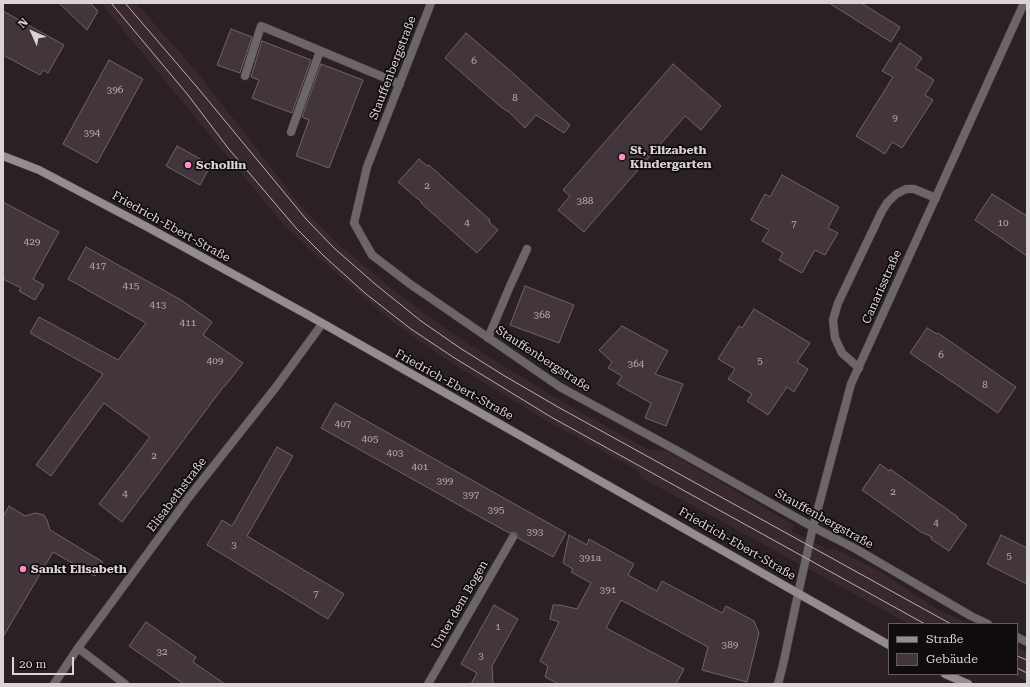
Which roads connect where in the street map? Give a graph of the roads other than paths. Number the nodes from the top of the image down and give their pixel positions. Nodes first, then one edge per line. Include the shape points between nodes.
1 (431, 3) edge
2 (1024, 3) edge
3 (320, 51) junction
4 (245, 76) dead end
5 (400, 84) junction
6 (291, 132) dead end
7 (3, 156) edge
8 (936, 198) junction
9 (527, 249) dead end
10 (322, 324) junction
11 (488, 338) junction
12 (858, 368) junction
13 (813, 527) junction
14 (513, 537) dead end
15 (798, 594) junction
16 (986, 623) edge
17 (1018, 638) edge
18 (1027, 642) edge
19 (888, 644) edge
20 (78, 648) junction
21 (947, 675) edge
22 (54, 684) edge
23 (125, 684) edge
24 (428, 684) edge
25 (778, 684) edge
26 (968, 684) edge

1 - 5 street, Stauffenbergstraße
2 - 8 street, Canarisstraße
3 - 4 street via 261,26
3 - 5 street
3 - 6 street
5 - 11 street, Stauffenbergstraße via 367,167 354,223 372,255
7 - 10 main road, Friedrich-Ebert-Straße via 46,174 149,228
8 - 12 street, Canarisstraße
8 - 12 street via 914,189 906,189 887,203 838,303 833,320 835,338 842,353
9 - 11 street
10 - 15 main road, Friedrich-Ebert-Straße
10 - 20 street, Elisabethstraße via 189,497
11 - 13 street, Stauffenbergstraße via 560,387
12 - 13 street, Canarisstraße via 851,384
13 - 15 street, Canarisstraße
13 - 16 street, Stauffenbergstraße
14 - 24 street, Unter dem Bogen
15 - 19 main road, Friedrich-Ebert-Straße
15 - 25 street, Canarisstraße
17 - 18 street
20 - 22 street, Elisabethstraße
20 - 23 street
21 - 26 main road

